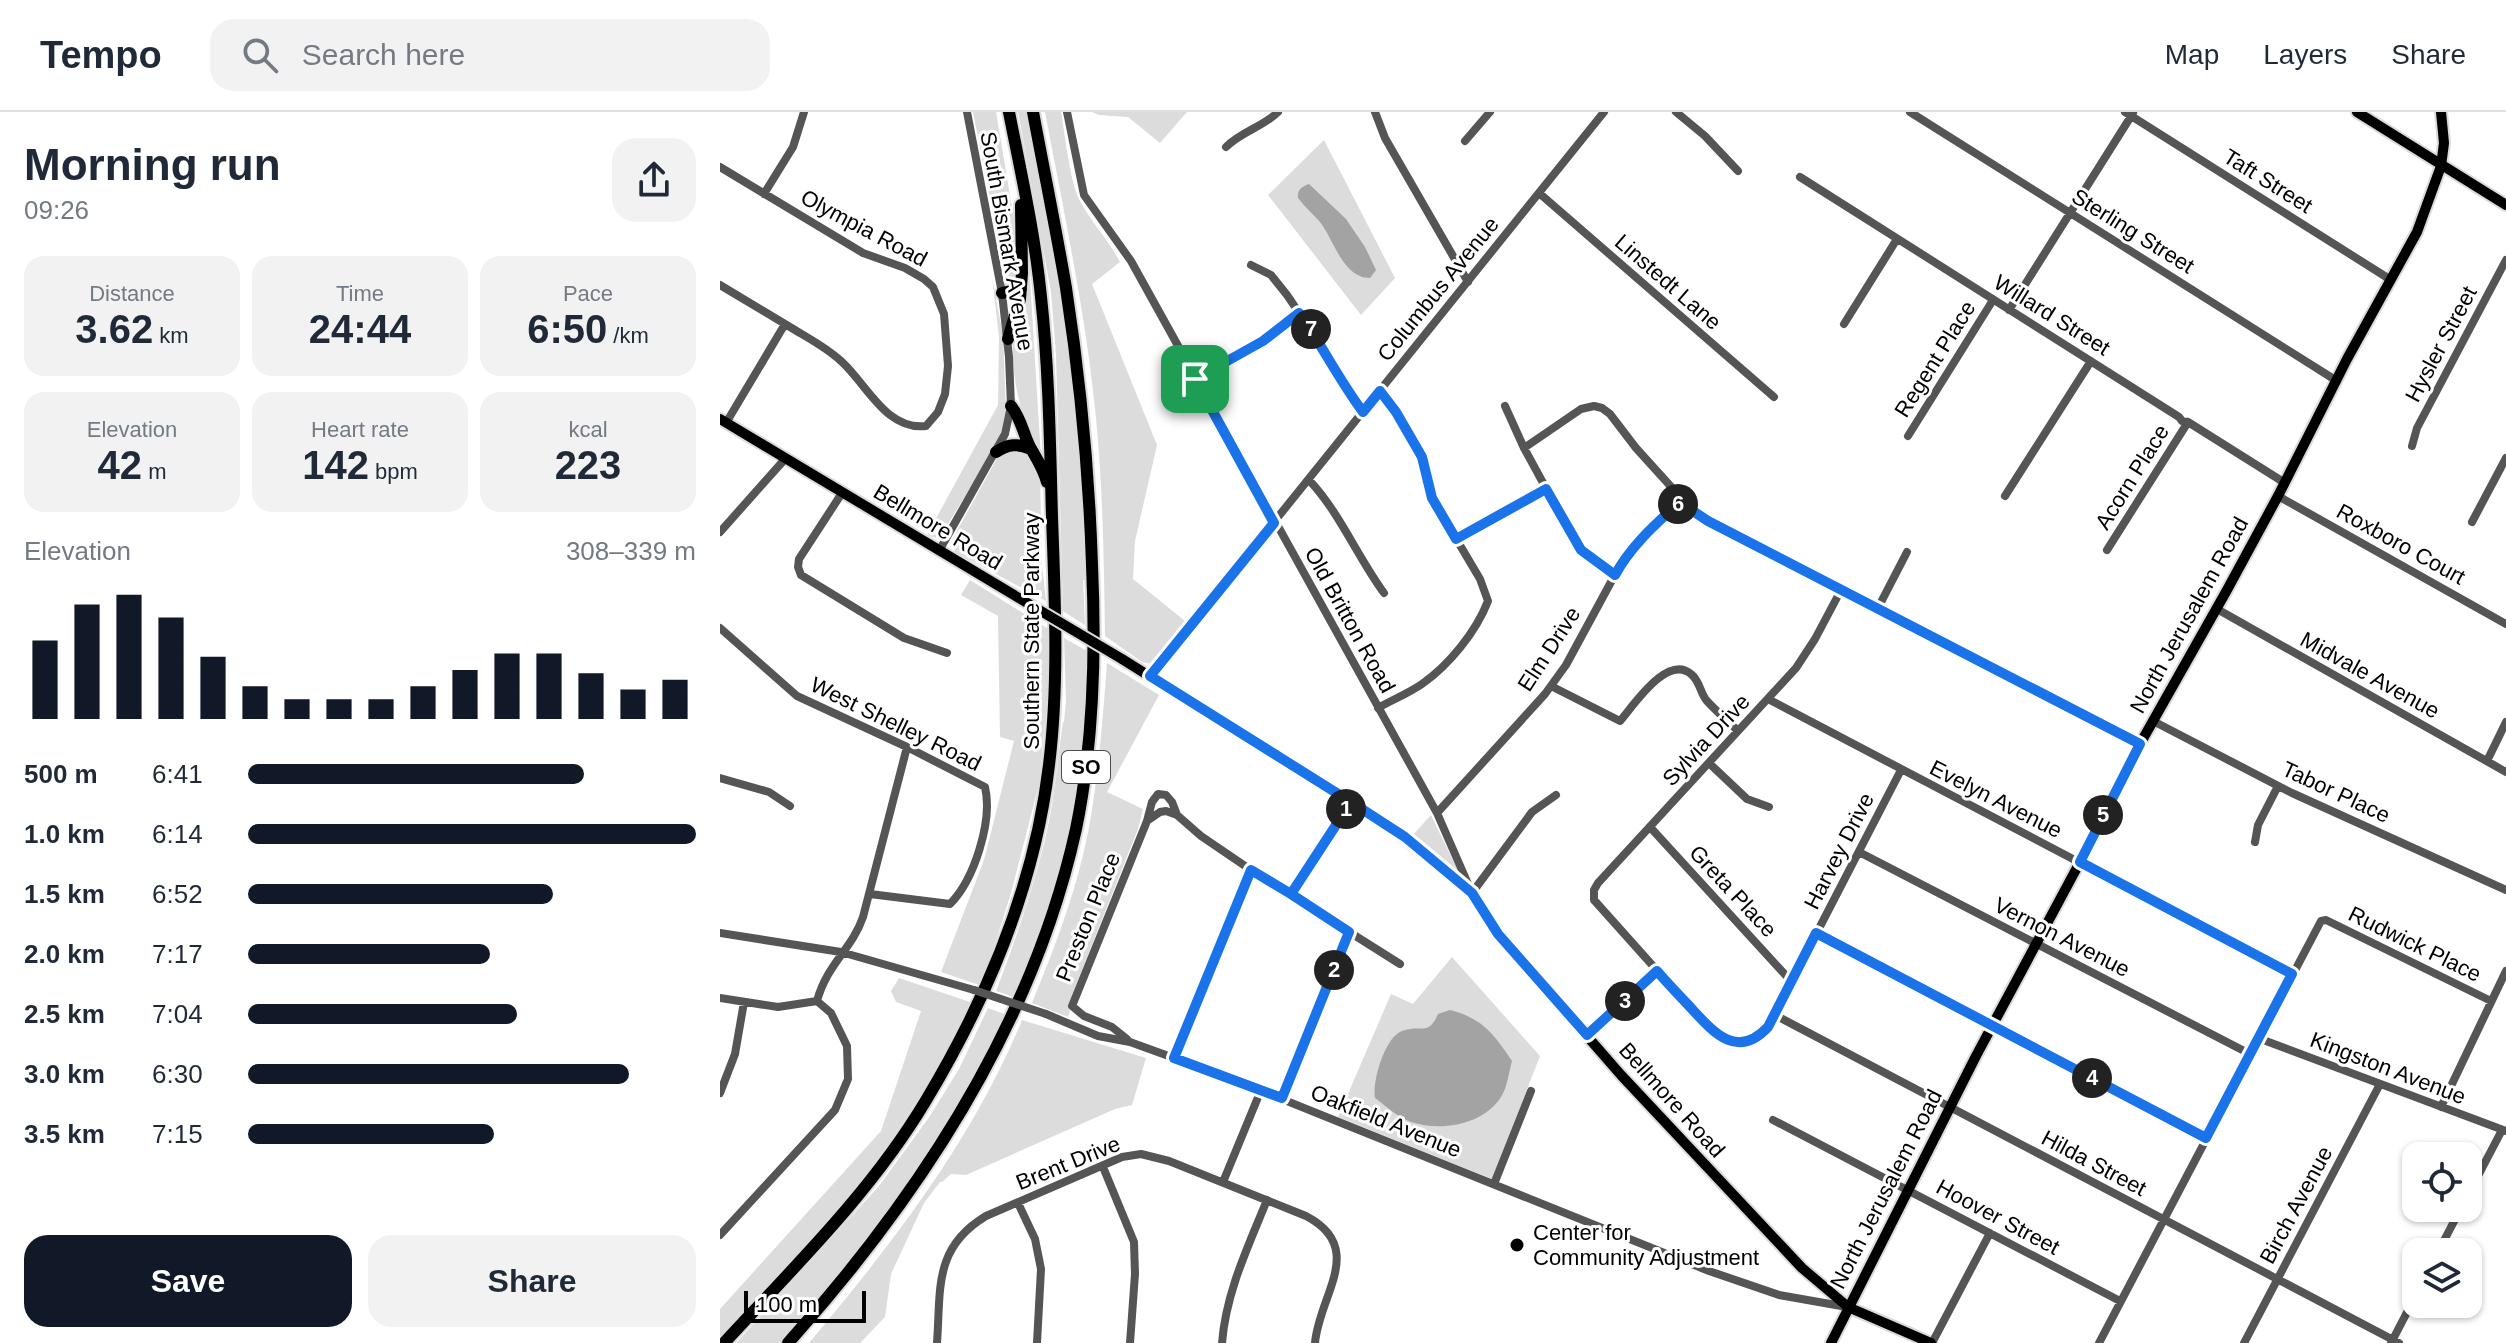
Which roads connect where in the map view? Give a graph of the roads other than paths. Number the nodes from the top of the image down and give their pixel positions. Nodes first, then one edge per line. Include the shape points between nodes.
1 (804, 112) edge
2 (967, 112) edge
3 (1009, 112) edge
4 (1033, 112) edge
5 (1067, 112) edge
6 (1278, 112) edge
7 (1375, 112) edge
8 (1490, 112) edge
9 (1604, 112) edge
10 (1676, 112) edge
11 (1910, 112) edge
12 (2357, 112) edge
13 (2441, 112) edge
14 (2130, 113) edge
15 (1465, 141) dead end
16 (1226, 147) dead end
17 (2441, 166) junction
18 (720, 167) edge
19 (1020, 170) junction
20 (1738, 171) dead end
21 (1800, 177) dead end
22 (1539, 193) junction
23 (764, 194) junction
24 (2506, 205) edge
25 (2071, 213) junction
26 (1897, 239) junction
27 (2506, 260) edge
28 (1251, 265) dead end
29 (2391, 280) junction
30 (1468, 282) junction
31 (720, 285) edge
32 (1021, 289) junction
33 (1002, 293) junction
34 (1993, 300) junction
35 (2009, 310) junction
36 (1299, 313) junction
37 (785, 324) junction
38 (1844, 324) dead end
39 (1008, 339) junction
40 (2091, 361) junction
41 (1195, 379) junction
42 (2337, 381) junction
43 (1380, 391) junction
44 (1774, 397) dead end
45 (1011, 406) junction
46 (1505, 406) dead end
47 (1363, 412) junction
48 (723, 421) edge
49 (2188, 422) junction
50 (1908, 436) dead end
51 (2412, 446) dead end
52 (1524, 448) junction
53 (1031, 449) junction
54 (996, 452) junction
55 (2506, 458) edge
56 (785, 459) junction
57 (1309, 480) junction
58 (2285, 483) junction
59 (1546, 489) junction
60 (842, 493) junction
61 (2005, 496) dead end
62 (2278, 496) junction
63 (1683, 499) junction
64 (1052, 508) junction
65 (2472, 522) dead end
66 (1274, 523) junction
67 (720, 532) edge
68 (1456, 539) junction
69 (2107, 550) dead end
70 (939, 551) junction
71 (1907, 552) dead end
72 (1615, 575) junction
73 (1841, 590) junction
74 (1384, 593) dead end
75 (1878, 608) junction
76 (2217, 609) junction
77 (2506, 624) edge
78 (720, 628) edge
79 (947, 653) dead end
80 (1150, 676) junction
81 (1551, 686) junction
82 (1768, 699) junction
83 (1378, 708) junction
84 (2153, 721) junction
85 (2506, 722) edge
86 (1738, 731) junction
87 (2140, 744) junction
88 (907, 747) junction
89 (2487, 761) junction
90 (1709, 763) junction
91 (1901, 770) junction
92 (2506, 772) edge
93 (720, 778) edge
94 (2278, 786) junction
95 (1556, 795) dead end
96 (1351, 802) junction
97 (790, 806) dead end
98 (1769, 807) dead end
99 (1437, 813) junction
100 (1177, 815) junction
101 (1147, 821) junction
102 (1650, 827) junction
103 (2255, 842) dead end
104 (1859, 852) junction
105 (2080, 862) junction
106 (1251, 870) junction
107 (2506, 890) edge
108 (1472, 893) junction
109 (870, 894) junction
110 (1291, 894) junction
111 (1349, 932) junction
112 (720, 933) edge
113 (1816, 933) junction
114 (2036, 944) junction
115 (841, 952) junction
116 (1400, 964) dead end
117 (1657, 971) junction
118 (2506, 971) edge
119 (2292, 974) junction
120 (1790, 980) junction
121 (720, 998) edge
122 (817, 1001) junction
123 (2491, 1001) junction
124 (744, 1002) junction
125 (1773, 1014) junction
126 (1992, 1026) junction
127 (1587, 1035) junction
128 (2258, 1038) junction
129 (1130, 1042) junction
130 (2250, 1054) junction
131 (1174, 1058) junction
132 (2380, 1084) junction
133 (1261, 1090) junction
134 (1531, 1091) dead end
135 (720, 1093) edge
136 (1282, 1098) junction
137 (2441, 1107) junction
138 (1951, 1108) junction
139 (1773, 1120) dead end
140 (2504, 1131) edge
141 (2206, 1138) junction
142 (1103, 1167) junction
143 (2482, 1170) edge
144 (1223, 1182) junction
145 (1494, 1184) junction
146 (1909, 1190) junction
147 (1267, 1200) junction
148 (1018, 1203) junction
149 (2163, 1219) junction
150 (1990, 1233) junction
151 (720, 1235) edge
152 (2278, 1280) junction
153 (2120, 1301) junction
154 (1848, 1307) junction
155 (2405, 1318) edge
156 (2394, 1342) edge
157 (724, 1343) edge
158 (788, 1343) edge
159 (937, 1343) edge
160 (1037, 1343) edge
161 (1130, 1343) edge
162 (1222, 1343) edge
163 (1315, 1343) edge
164 (1831, 1343) edge
165 (1932, 1343) edge
166 (2099, 1343) edge
167 (2244, 1343) edge

1 - 23 street via 793,147
2 - 33 street, South Bismark Avenue
3 - 19 highway, Southern State Parkway / SO
4 - 158 highway, SO via 1066,288 1091,540 1093,699 1076,827 1037,958 980,1079 882,1230
5 - 41 street, Old Britton Road via 1084,195 1121,245
6 - 16 street
7 - 30 street
8 - 15 street
9 - 22 street, Columbus Avenue
10 - 20 street
11 - 25 street, Sterling Street
12 - 17 main road
13 - 17 main road, North Jerusalem Road
14 - 25 street
14 - 29 street, Taft Street
17 - 24 main road
17 - 29 main road, North Jerusalem Road via 2417,232
18 - 23 street, Olympia Road
19 - 32 highway
19 - 64 highway, Southern State Parkway / SO via 1041,294
21 - 26 street, Willard Street
22 - 30 street, Columbus Avenue
22 - 44 street, Linstedt Lane
23 - 37 street, Olympia Road via 933,287 944,314 948,366 938,412 930,424 911,426 881,408 840,360
25 - 35 street
25 - 42 street, Sterling Street
26 - 34 street, Willard Street
26 - 38 street
27 - 51 street, Hysler Street
28 - 36 street via 1271,275
29 - 42 main road, North Jerusalem Road
30 - 43 street, Columbus Avenue
31 - 37 street
32 - 33 highway
32 - 39 highway
33 - 39 street, South Bismark Avenue
34 - 35 street, Willard Street
34 - 50 street, Regent Place
35 - 40 street, Willard Street
36 - 41 street via 1263,341
36 - 47 street
37 - 48 street
39 - 45 street, South Bismark Avenue
40 - 49 street, Willard Street
40 - 61 street
41 - 66 street, Old Britton Road
42 - 58 main road, North Jerusalem Road
43 - 47 street, Columbus Avenue
43 - 68 street via 1422,457 1432,498
45 - 53 highway
45 - 54 street, South Bismark Avenue
46 - 52 street
47 - 57 street, Columbus Avenue
48 - 56 main road, Bellmore Road
49 - 58 street, Willard Street
49 - 69 street, Acorn Place
52 - 59 street
52 - 63 street via 1581,409 1602,408
53 - 54 highway via 1011,445
53 - 64 highway via 1043,468
54 - 70 street, South Bismark Avenue
55 - 65 street
56 - 60 main road, Bellmore Road
56 - 67 street
57 - 66 street, Columbus Avenue
57 - 74 street
58 - 62 main road, North Jerusalem Road
59 - 68 street
59 - 72 street via 1581,550
60 - 70 main road, Bellmore Road
60 - 79 street via 799,559 801,575 904,638
62 - 76 main road, North Jerusalem Road
62 - 77 street, Roxboro Court
63 - 72 street, Elm Drive via 1641,537
63 - 73 street via 1708,521
64 - 157 highway, Southern State Parkway / SO via 1055,697 1049,766 1031,860 1003,946 968,1026 900,1141 847,1210
66 - 80 street, Columbus Avenue
66 - 83 street, Old Britton Road
68 - 83 street via 1485,591 1483,613 1435,674
70 - 80 main road, Bellmore Road, bridge
71 - 75 street
72 - 81 street, Elm Drive
73 - 75 street
73 - 82 street, Sylvia Drive via 1805,656
75 - 87 street
76 - 84 main road, North Jerusalem Road
76 - 89 street, Midvale Avenue
78 - 88 street, West Shelley Road via 797,696
80 - 96 main road, Bellmore Road
81 - 86 street via 1620,721 1656,680 1682,670 1693,676 1704,698
81 - 99 street, Elm Drive
82 - 86 street, Sylvia Drive
82 - 91 street, Evelyn Avenue
83 - 99 street, Old Britton Road
84 - 87 main road, North Jerusalem Road
84 - 94 street, Tabor Place
85 - 89 street
86 - 90 street, Sylvia Drive
87 - 105 main road, North Jerusalem Road
88 - 109 street
88 - 109 street, West Shelley Road via 985,787 989,802 979,849 962,892 950,904
89 - 92 street, Midvale Avenue
90 - 98 street via 1747,799
90 - 102 street, Sylvia Drive
91 - 104 street, Harvey Drive
91 - 105 street, Evelyn Avenue
93 - 97 street via 769,792
94 - 103 street
94 - 107 street, Tabor Place
95 - 108 street via 1532,812
96 - 108 main road, Bellmore Road via 1405,837
96 - 110 street
99 - 108 street, Old Britton Road
100 - 101 street via 1160,812
100 - 101 street via 1169,797 1158,794
100 - 106 street
101 - 129 street, Preston Place via 1072,1006
102 - 117 street, Sylvia Drive via 1594,894 1598,907
102 - 120 street, Greta Place
104 - 113 street, Harvey Drive
104 - 114 street, Vernon Avenue
105 - 114 main road, North Jerusalem Road
105 - 119 street, Evelyn Avenue
106 - 110 street
106 - 131 street
108 - 127 main road, Bellmore Road via 1498,934
109 - 115 street via 858,931
110 - 111 street
111 - 116 street
111 - 136 street
112 - 115 street, Oakfield Avenue
113 - 120 street, Harvey Drive
113 - 126 street
114 - 126 main road, North Jerusalem Road
114 - 130 street, Vernon Avenue
115 - 122 street
115 - 129 street, Oakfield Avenue, bridge
117 - 125 street, Harvey Drive via 1728,1041 1746,1042 1760,1035
117 - 127 street
118 - 123 street
119 - 123 street, Rudwick Place via 2323,920
119 - 128 street
120 - 125 street, Harvey Drive
121 - 124 street
122 - 124 street via 778,1007
122 - 151 street via 831,1013 847,1046 848,1079 835,1110
123 - 137 street
124 - 135 street via 735,1054
125 - 138 street, Hilda Street
126 - 138 main road, North Jerusalem Road
126 - 141 street
127 - 154 main road, Bellmore Road via 1773,1238
128 - 130 street
128 - 132 street, Kingston Avenue
129 - 131 street, Oakfield Avenue
130 - 141 street
131 - 133 street, Oakfield Avenue
132 - 137 street, Kingston Avenue
132 - 152 street, Birch Avenue
133 - 136 street, Oakfield Avenue
133 - 144 street
134 - 145 street
136 - 145 street, Oakfield Avenue
137 - 140 street, Kingston Avenue
138 - 146 main road, North Jerusalem Road
138 - 149 street, Hilda Street
139 - 146 street, Hoover Street
140 - 143 street
141 - 149 street
142 - 144 street, Brent Drive via 1122,1157 1151,1155
142 - 148 street, Brent Drive
142 - 161 street via 1134,1242
144 - 147 street, Brent Drive
145 - 154 street, Oakfield Avenue via 1709,1271 1779,1295
146 - 150 street, Hoover Street
146 - 154 main road, North Jerusalem Road
147 - 162 street via 1235,1277
147 - 163 street, Brent Drive via 1320,1223 1337,1250
148 - 159 street, Brent Drive via 970,1226 947,1255
148 - 160 street via 1035,1239 1041,1269
149 - 152 street, Hilda Street
149 - 153 street
150 - 153 street, Hoover Street
150 - 165 street
152 - 156 street, Hilda Street
152 - 167 street, Birch Avenue
153 - 166 street
154 - 164 main road, North Jerusalem Road
154 - 165 main road, Bellmore Road
155 - 156 street

